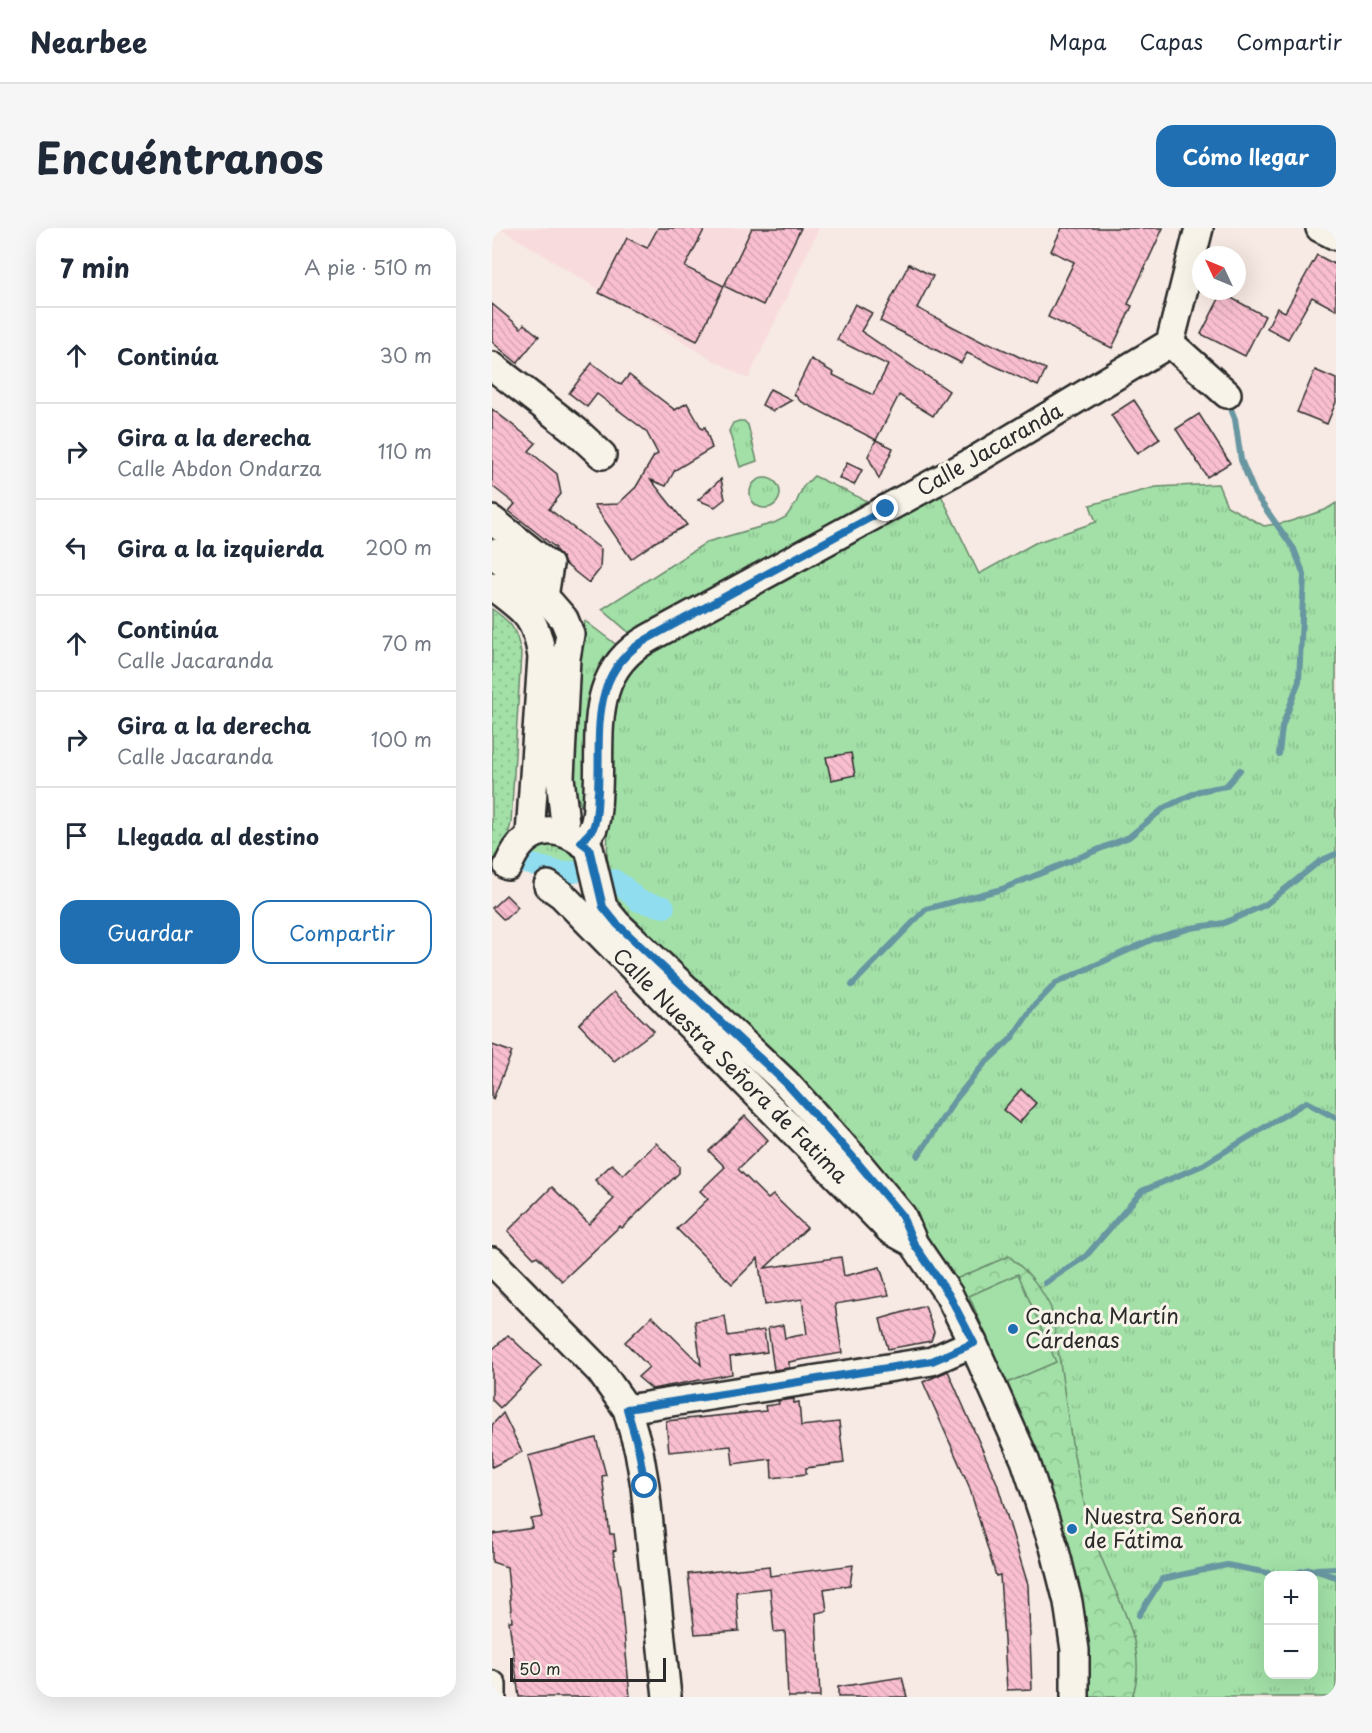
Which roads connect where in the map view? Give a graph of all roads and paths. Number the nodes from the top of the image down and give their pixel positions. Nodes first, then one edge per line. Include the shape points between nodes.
1 (1199, 228) edge
2 (1320, 228) edge
3 (1336, 236) edge
4 (1170, 343) junction
5 (492, 366) edge
6 (1227, 394) dead end
7 (602, 455) dead end
8 (492, 519) edge
9 (492, 553) edge
10 (492, 586) edge
11 (544, 597) junction
12 (530, 835) junction
13 (580, 845) junction
14 (500, 872) edge
15 (548, 885) junction
16 (914, 1244) junction
17 (492, 1262) edge
18 (974, 1343) junction
19 (627, 1409) junction
20 (492, 1685) edge
21 (492, 1696) edge
22 (667, 1697) edge
23 (1075, 1697) edge

1 - 4 street
2 - 3 street
4 - 6 street
4 - 13 street, Calle Jacaranda via 972,462 636,645 610,677 603,695 597,811 593,828
5 - 7 street
8 - 11 street via 549,565
9 - 11 street
10 - 12 street via 528,615 539,637 542,657
11 - 13 street, Calle Nuestra Señora de Fatima via 564,619 570,634 560,777
12 - 13 street via 549,831
12 - 14 street
13 - 15 street, Calle Jacaranda via 584,878 568,888
13 - 16 street, Calle Nuestra Señora de Fatima via 603,907 617,924 786,1083 902,1216
14 - 15 street
15 - 16 street, Calle Nuestra Señora de Fatima via 890,1230
16 - 18 street, Calle Nuestra Señora de Fatima via 949,1295
17 - 19 street via 600,1371
18 - 19 street via 932,1361
18 - 23 street, Calle Nuestra Señora de Fatima via 1026,1460 1054,1547 1075,1650
19 - 22 street via 645,1486
20 - 21 street

